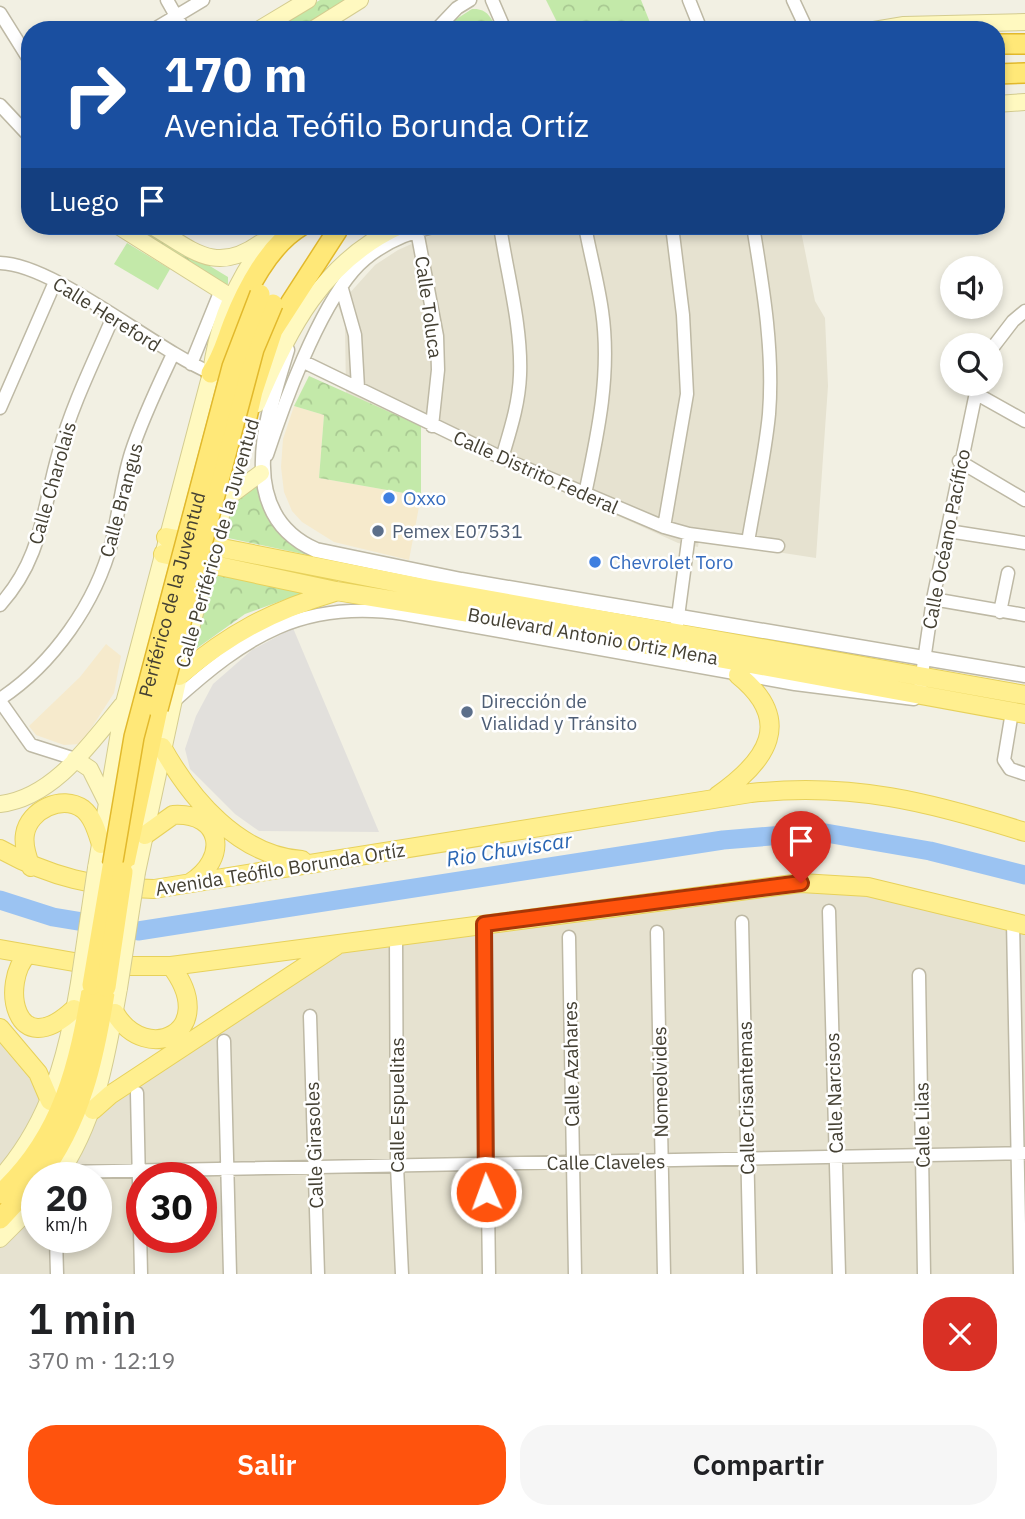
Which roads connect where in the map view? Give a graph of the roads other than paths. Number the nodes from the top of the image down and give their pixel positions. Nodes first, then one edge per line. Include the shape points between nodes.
1 (167, 0) edge
2 (203, 0) edge
3 (308, 0) edge
4 (360, 0) edge
5 (470, 0) edge
6 (492, 0) edge
7 (689, 0) edge
8 (793, 0) edge
9 (0, 13) edge
10 (176, 16) junction
11 (168, 21) edge
12 (179, 21) edge
13 (273, 21) edge
14 (326, 21) edge
15 (445, 21) edge
16 (501, 21) edge
17 (697, 21) edge
18 (803, 21) edge
19 (1005, 22) edge
20 (1025, 22) edge
21 (21, 42) edge
22 (1005, 44) edge
23 (1025, 44) edge
24 (1005, 74) edge
25 (1025, 74) edge
26 (1025, 102) edge
27 (1005, 103) edge
28 (0, 105) edge
29 (21, 127) edge
30 (132, 235) edge
31 (167, 235) edge
32 (268, 235) edge
33 (270, 235) edge
34 (290, 235) edge
35 (303, 235) edge
36 (332, 235) edge
37 (335, 235) edge
38 (385, 235) edge
39 (407, 235) edge
40 (418, 235) edge
41 (501, 235) edge
42 (587, 235) edge
43 (673, 235) edge
44 (754, 235) edge
45 (0, 263) edge
46 (55, 282) junction
47 (342, 289) junction
48 (226, 294) junction
49 (267, 299) junction
50 (1025, 311) edge
51 (113, 317) junction
52 (294, 325) junction
53 (1003, 334) edge
54 (173, 354) junction
55 (304, 362) junction
56 (191, 364) junction
57 (211, 373) junction
58 (358, 387) junction
59 (974, 396) edge
60 (988, 396) edge
61 (0, 408) edge
62 (1025, 421) edge
63 (432, 426) junction
64 (242, 439) junction
65 (502, 458) junction
66 (959, 461) junction
67 (261, 473) junction
68 (585, 494) junction
69 (227, 498) junction
70 (1025, 500) edge
71 (664, 527) junction
72 (948, 531) junction
73 (689, 534) junction
74 (748, 542) junction
75 (1025, 543) edge
76 (165, 545) junction
77 (778, 546) dead end
78 (210, 554) junction
79 (1008, 573) dead end
80 (336, 591) junction
81 (933, 599) junction
82 (542, 601) junction
83 (0, 606) edge
84 (1000, 612) junction
85 (1025, 615) edge
86 (677, 624) junction
87 (923, 667) junction
88 (738, 675) junction
89 (1025, 675) edge
90 (179, 676) junction
91 (919, 695) junction
92 (1025, 695) edge
93 (0, 700) edge
94 (124, 703) junction
95 (165, 705) junction
96 (1018, 713) edge
97 (162, 747) junction
98 (75, 759) junction
99 (1025, 774) edge
100 (711, 799) junction
101 (106, 802) junction
102 (0, 804) edge
103 (1025, 832) edge
104 (145, 835) junction
105 (101, 844) junction
106 (0, 849) edge
107 (358, 858) junction
108 (31, 867) junction
109 (130, 872) junction
110 (187, 885) junction
111 (829, 911) dead end
112 (742, 922) dead end
113 (1019, 923) edge
114 (484, 924) junction
115 (656, 932) dead end
116 (396, 936) junction
117 (569, 937) dead end
118 (340, 943) junction
119 (0, 949) edge
120 (28, 954) junction
121 (172, 966) junction
122 (919, 975) dead end
123 (102, 992) junction
124 (74, 1009) junction
125 (310, 1016) dead end
126 (2, 1035) edge
127 (224, 1041) dead end
128 (107, 1054) joint
129 (137, 1093) dead end
130 (50, 1101) junction
131 (93, 1110) junction
132 (1021, 1153) edge
133 (922, 1156) junction
134 (836, 1157) junction
135 (748, 1159) junction
136 (661, 1161) junction
137 (47, 1162) edge
138 (66, 1162) edge
139 (139, 1162) edge
140 (572, 1163) junction
141 (485, 1165) junction
142 (397, 1166) junction
143 (315, 1168) junction
144 (217, 1170) edge
145 (228, 1170) junction
146 (1, 1180) edge
147 (21, 1196) edge
148 (21, 1218) edge
149 (0, 1219) edge
150 (0, 1239) edge
151 (56, 1253) edge
152 (141, 1253) edge
153 (57, 1274) edge
154 (141, 1274) edge
155 (230, 1274) edge
156 (318, 1274) edge
157 (402, 1274) edge
158 (489, 1274) edge
159 (575, 1274) edge
160 (664, 1274) edge
161 (750, 1274) edge
162 (839, 1274) edge
163 (924, 1274) edge
164 (1020, 1274) edge

1 - 10 street
2 - 10 street
3 - 13 main road
4 - 14 main road
5 - 15 street
6 - 16 street
7 - 17 street
8 - 18 street
9 - 21 street
10 - 11 street
10 - 12 street
19 - 20 main road
22 - 23 highway
24 - 25 highway
26 - 27 main road
28 - 29 street
30 - 48 main road
31 - 32 main road via 205,258 219,260 243,254
33 - 48 main road
34 - 57 highway via 253,280
35 - 49 highway, Periférico de la Juventud via 280,262
36 - 49 highway, Periférico de la Juventud
37 - 64 highway via 273,330
38 - 52 main road, Calle Periférico de la Juventud via 350,257 317,290
39 - 47 street via 377,251
40 - 63 street, Calle Toluca via 437,336
41 - 65 street via 520,373 516,411
42 - 68 street via 604,348 601,414
43 - 71 street via 687,394
44 - 74 street via 770,378 769,415
45 - 46 street, Calle Hereford via 38,272
46 - 51 street, Calle Hereford
46 - 61 street
47 - 55 street
47 - 58 street via 355,335
48 - 56 street
48 - 57 main road
49 - 95 highway, Periférico de la Juventud, bridge
49 - 123 highway, Periférico de la Juventud, bridge via 232,367 134,737
50 - 53 street
51 - 54 street, Calle Hereford
51 - 83 street, Calle Charolais via 58,453 37,542
52 - 64 main road, Calle Periférico de la Juventud
52 - 67 street via 269,415
54 - 56 street, Calle Hereford
54 - 93 street, Calle Brangus via 131,452 111,543 89,598 31,677
55 - 58 street, Calle Distrito Federal
55 - 67 street
56 - 57 street, Calle Hereford
57 - 76 main road
58 - 63 street, Calle Distrito Federal
59 - 66 street, Calle Océano Pacífico
60 - 62 street
63 - 65 street, Calle Distrito Federal
64 - 69 main road, Calle Periférico de la Juventud
65 - 68 street, Calle Distrito Federal
66 - 70 street
66 - 72 street, Calle Océano Pacífico
67 - 69 main road
67 - 82 street, Boulevard Antonio Ortiz Mena via 281,523 306,546
68 - 71 street, Calle Distrito Federal
69 - 78 main road, Calle Periférico de la Juventud
71 - 73 street, Calle Distrito Federal
72 - 75 street
72 - 81 street, Calle Océano Pacífico
73 - 74 street, Calle Distrito Federal
73 - 86 street
74 - 77 street, Calle Distrito Federal
76 - 78 main road, Boulevard Antonio Ortiz Mena
76 - 94 main road
78 - 80 main road, Boulevard Antonio Ortiz Mena
78 - 82 main road, Boulevard Antonio Ortiz Mena
78 - 90 main road, Calle Periférico de la Juventud
79 - 84 street
80 - 90 main road via 247,625
80 - 91 main road, Boulevard Antonio Ortiz Mena
81 - 84 street
81 - 87 street, Calle Océano Pacífico
82 - 86 main road, Boulevard Antonio Ortiz Mena
84 - 85 street
86 - 87 main road, Boulevard Antonio Ortiz Mena
87 - 89 street, Boulevard Antonio Ortiz Mena
87 - 91 street, Calle Océano Pacífico
87 - 92 main road, Boulevard Antonio Ortiz Mena
88 - 91 street via 901,699
88 - 95 street via 404,614 337,611 289,621 254,638
88 - 100 main road via 763,698 769,736 748,772
90 - 95 main road, Calle Periférico de la Juventud
91 - 96 main road, Boulevard Antonio Ortiz Mena
93 - 98 street via 31,744
94 - 98 main road
94 - 101 main road
95 - 97 main road, Calle Periférico de la Juventud
95 - 109 highway, Calle Periférico de la Juventud
96 - 99 street via 1004,760 1010,769
97 - 104 main road, Calle Periférico de la Juventud
97 - 107 main road via 185,785 234,833 262,852 301,860
98 - 101 main road via 90,769
98 - 102 main road via 46,787
100 - 103 main road, Avenida Teófilo Borunda Ortíz via 788,789 850,789 927,802
100 - 107 main road, Avenida Teófilo Borunda Ortíz
101 - 105 main road
104 - 109 main road, Calle Periférico de la Juventud
104 - 110 main road via 173,815 195,817 206,824 216,852 210,868
105 - 108 main road via 83,809 53,805 32,819 25,831
105 - 123 main road, bridge via 96,867
106 - 108 main road, Avenida Teófilo Borunda Ortíz
107 - 110 main road, Avenida Teófilo Borunda Ortíz
108 - 110 main road, Avenida Teófilo Borunda Ortíz via 92,885
109 - 123 highway, bridge
111 - 134 street, Calle Narcisos
112 - 135 street, Calle Crisantemas
113 - 114 main road via 880,889 822,883 771,885
113 - 132 street
114 - 116 main road
114 - 141 street
115 - 136 street, Nomeolvides
116 - 118 main road
116 - 142 street, Calle Espuelitas
117 - 140 street, Calle Azahares
118 - 121 main road
118 - 131 main road
119 - 120 main road
120 - 121 main road via 97,966
120 - 124 main road via 11,966 1,991 13,1020 41,1029
121 - 123 main road via 189,996 188,1016 168,1037 143,1037 123,1026
122 - 133 street, Calle Lilas
123 - 124 main road
123 - 128 highway
123 - 137 highway via 96,1045 78,1112
123 - 146 highway via 62,1108 22,1169
124 - 130 main road via 64,1063
125 - 143 street, Calle Girasoles
126 - 130 main road via 38,1073
127 - 145 street
128 - 131 main road
129 - 139 street
130 - 146 main road
131 - 138 main road
132 - 133 street, Calle Claveles
132 - 164 street
133 - 134 street, Calle Claveles
133 - 163 street, Calle Lilas
134 - 135 street, Calle Claveles
134 - 162 street, Calle Narcisos
135 - 136 street, Calle Claveles
135 - 161 street, Calle Crisantemas
136 - 140 street, Calle Claveles
136 - 160 street, Nomeolvides
140 - 141 street, Calle Claveles
140 - 159 street, Calle Azahares
141 - 142 street, Calle Claveles
141 - 158 street
142 - 143 street, Calle Claveles
142 - 157 street, Calle Espuelitas
143 - 145 street, Calle Claveles
143 - 156 street, Calle Girasoles
144 - 145 street, Calle Claveles
145 - 155 street
147 - 149 highway
148 - 150 main road
151 - 153 street
152 - 154 street

